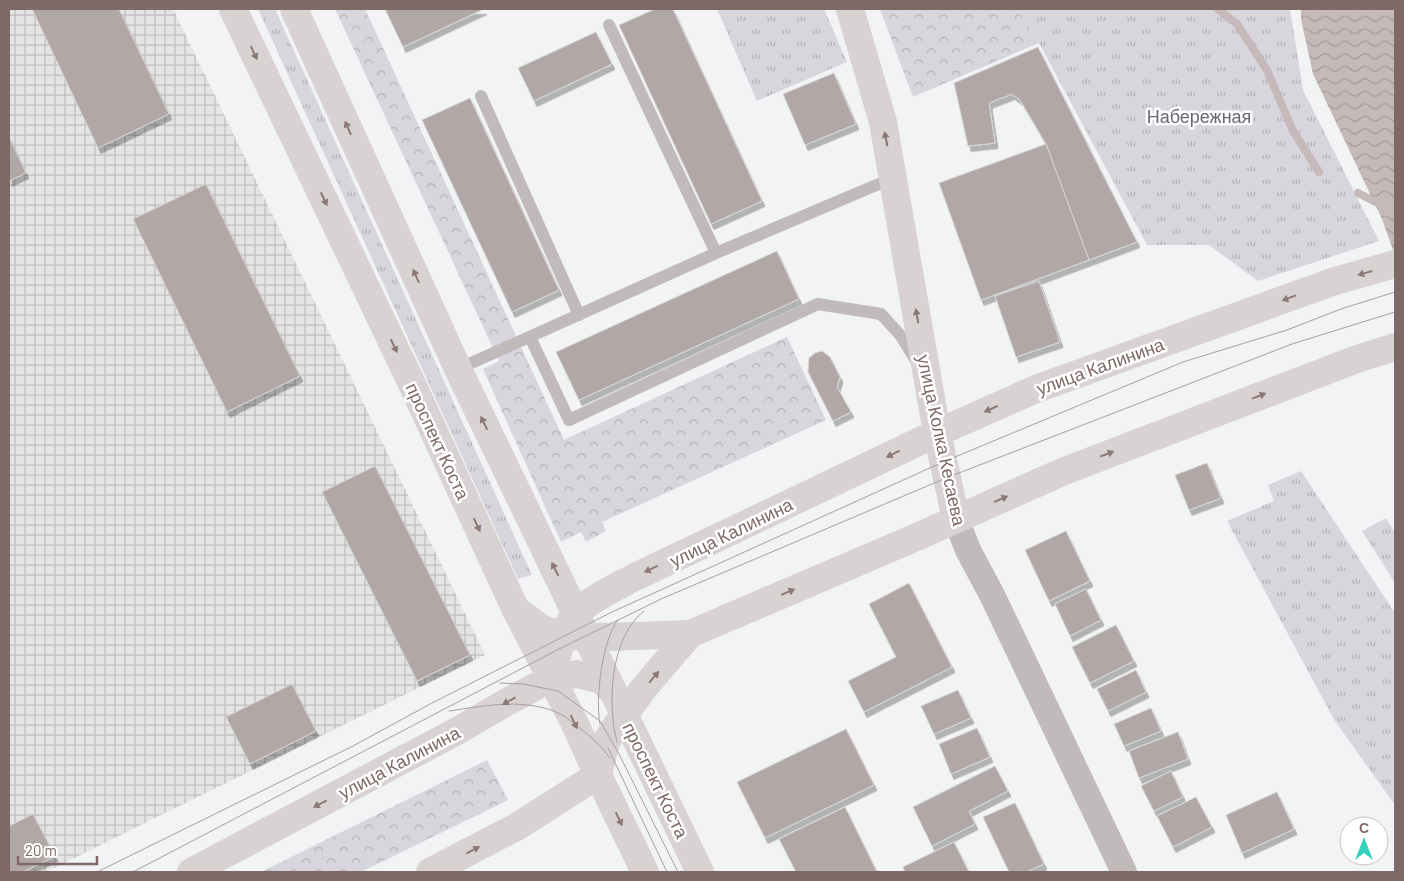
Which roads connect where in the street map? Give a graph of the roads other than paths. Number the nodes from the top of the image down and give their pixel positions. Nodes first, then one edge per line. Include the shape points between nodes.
1 (233, 9) edge
2 (294, 9) edge
3 (850, 9) edge
4 (609, 25) dead end
5 (481, 96) dead end
6 (894, 178) junction
7 (716, 253) junction
8 (1395, 264) edge
9 (579, 314) junction
10 (530, 337) junction
11 (1395, 347) edge
12 (458, 369) junction
13 (927, 377) junction
14 (937, 433) junction
15 (956, 519) junction
16 (516, 610) junction
17 (576, 628) junction
18 (690, 634) junction
19 (552, 678) junction
20 (618, 703) junction
21 (598, 775) junction
22 (191, 872) edge
23 (430, 872) edge
24 (645, 872) edge
25 (700, 872) edge
26 (1124, 872) edge

1 -> 16 main road, проспект Коста
12 -> 2 main road, проспект Коста
6 -> 3 main road, улица Колка Кесаева
4 - 7 lane
5 - 9 lane
6 - 7 lane
13 -> 6 main road, улица Колка Кесаева
7 - 9 lane
8 -> 14 main road, улица Калинина via 1335,281 1042,386
9 - 10 lane
10 - 12 lane
10 - 13 lane via 569,420 818,304 881,314 901,336
15 -> 11 main road via 1062,472
17 -> 12 main road, проспект Коста
13 - 14 main road, улица Колка Кесаева
14 - 15 main road, улица Колка Кесаева
14 -> 17 main road, улица Калинина via 604,593
18 -> 15 main road
15 - 26 street, улица Колка Кесаева
16 - 17 main road via 544,630
16 - 19 main road, проспект Коста
17 - 18 main road
17 - 19 main road
17 - 20 main road, проспект Коста
20 -> 18 main road via 643,689
19 - 20 main road, улица Калинина via 577,674 601,680
19 -> 21 main road, проспект Коста
19 -> 22 main road, улица Калинина
20 - 21 main road
20 - 25 main road, проспект Коста
23 -> 21 main road via 518,826
21 -> 24 main road, проспект Коста

